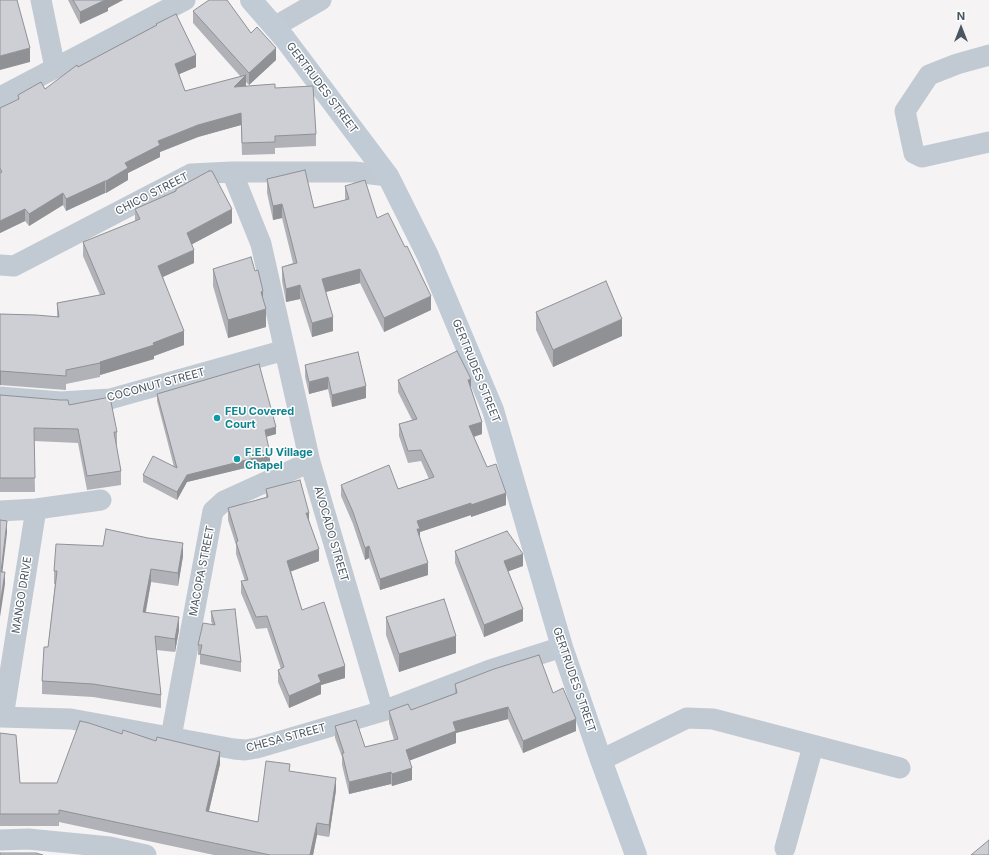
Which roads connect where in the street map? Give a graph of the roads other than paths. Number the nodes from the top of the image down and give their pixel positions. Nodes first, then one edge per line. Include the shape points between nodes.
1 (41, 0) edge
2 (185, 0) edge
3 (251, 0) edge
4 (321, 0) edge
5 (274, 27) junction
6 (989, 55) edge
7 (55, 68) junction
8 (0, 97) edge
9 (989, 143) edge
10 (232, 172) junction
11 (388, 176) junction
12 (0, 265) edge
13 (285, 350) junction
14 (0, 397) edge
15 (310, 462) junction
16 (101, 500) dead end
17 (36, 509) junction
18 (0, 511) edge
19 (562, 647) junction
20 (383, 711) junction
21 (1, 717) edge
22 (171, 737) junction
23 (813, 746) junction
24 (602, 760) junction
25 (900, 768) dead end
26 (0, 840) edge
27 (785, 848) dead end
28 (108, 851) edge
29 (146, 855) edge
30 (636, 855) edge

1 - 7 street
2 - 7 street
3 - 5 street, GERTRUDES STREET
4 - 5 street
5 - 11 street, GERTRUDES STREET
6 - 9 street via 929,75 905,110 914,153 922,157
7 - 8 street
10 - 11 street, CHICO STREET via 354,172
10 - 12 street, CHICO STREET via 191,174 14,266
10 - 13 street, AVOCADO STREET via 261,244
11 - 19 street, GERTRUDES STREET via 428,256 493,410
13 - 14 street, COCONUT STREET via 110,399 61,402
13 - 15 street, AVOCADO STREET
15 - 20 street, AVOCADO STREET
15 - 22 street, MACOPA STREET via 224,501 213,511
16 - 17 street
17 - 18 street
17 - 21 street, MANGO DRIVE
19 - 20 street, CHESA STREET via 490,670
19 - 24 street, GERTRUDES STREET
20 - 22 street, CHESA STREET via 245,750
21 - 22 street, CHESA STREET via 71,719
23 - 24 street via 713,719 686,718
23 - 25 street
23 - 27 street
24 - 30 street, GERTRUDES STREET
26 - 28 street via 28,839
28 - 29 street

